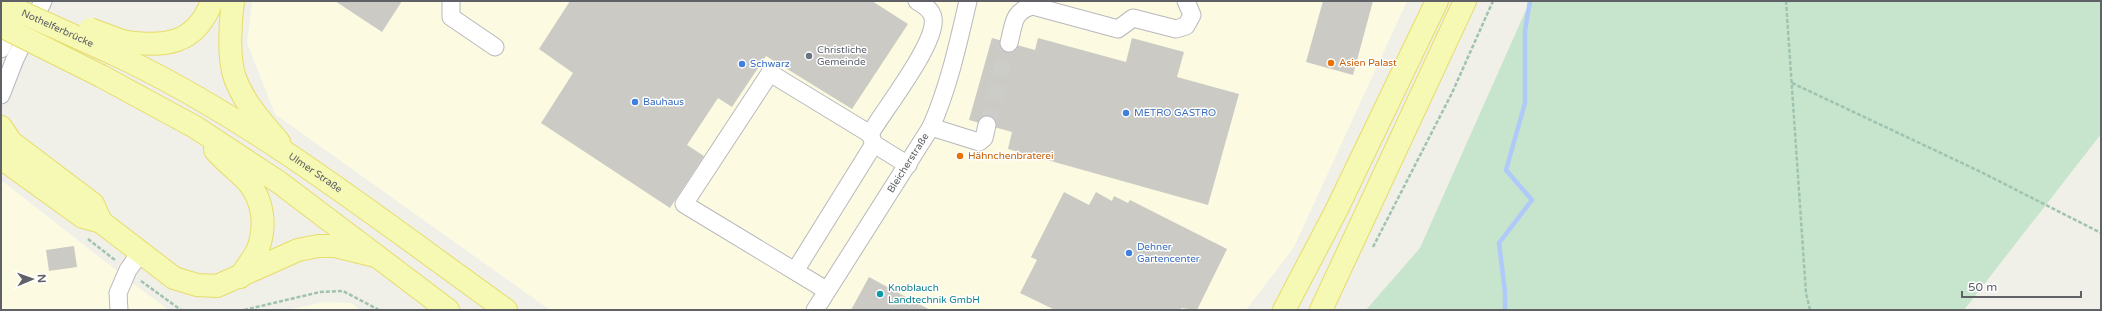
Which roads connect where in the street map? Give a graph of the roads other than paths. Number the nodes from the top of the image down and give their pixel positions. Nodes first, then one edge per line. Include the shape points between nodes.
1 (43, 1) edge
2 (212, 1) edge
3 (233, 1) edge
4 (451, 1) edge
5 (917, 1) edge
6 (968, 1) edge
7 (1186, 1) edge
8 (1437, 1) edge
9 (1465, 1) edge
10 (1, 3) edge
11 (22, 7) edge
12 (1, 26) edge
13 (1009, 43) tunnel mouth
14 (495, 47) dead end
15 (118, 48) junction
16 (1, 49) edge
17 (1, 95) edge
18 (987, 125) tunnel mouth
19 (1, 126) edge
20 (195, 126) junction
21 (931, 127) junction
22 (872, 139) junction
23 (290, 156) junction
24 (1, 158) edge
25 (908, 165) junction
26 (102, 222) junction
27 (376, 256) junction
28 (134, 262) junction
29 (795, 271) junction
30 (240, 277) junction
31 (826, 290) junction
32 (120, 310) edge
33 (448, 310) edge
34 (506, 310) edge
35 (815, 310) edge
36 (1284, 310) edge
37 (1321, 310) edge

1 - 17 street
2 - 15 main road via 206,17 183,38 166,43
3 - 23 main road via 230,40 235,78 251,108
4 - 14 street via 451,17
5 - 22 street via 929,10 933,18 930,38
6 - 21 street, Bleicherstraße via 952,69
7 - 13 street via 1192,15 1186,26 1176,30 1133,18 1118,29 1032,6 1017,13
8 - 36 main road via 1340,204
9 - 37 main road
10 - 11 main road, Nothelferbrücke, bridge
11 - 15 main road, Nothelferbrücke, bridge
11 - 16 street
12 - 20 main road, bridge
15 - 23 main road, Ulmer Straße via 146,69
18 - 21 street via 984,138 979,142
19 - 26 main road via 12,142 93,204
20 - 27 main road via 280,183
20 - 30 main road via 227,165 248,183 259,201 264,224 258,250
21 - 25 street, Bleicherstraße
22 - 25 street
22 - 29 street
22 - 29 street via 770,73 684,204
23 - 34 main road, Ulmer Straße
24 - 26 main road via 83,217
25 - 31 street, Bleicherstraße
26 - 28 main road
27 - 30 main road via 336,246 318,246 298,250
27 - 33 main road
28 - 30 main road via 197,285 217,286
28 - 32 street via 118,293
29 - 31 street
31 - 35 street, Bleicherstraße

